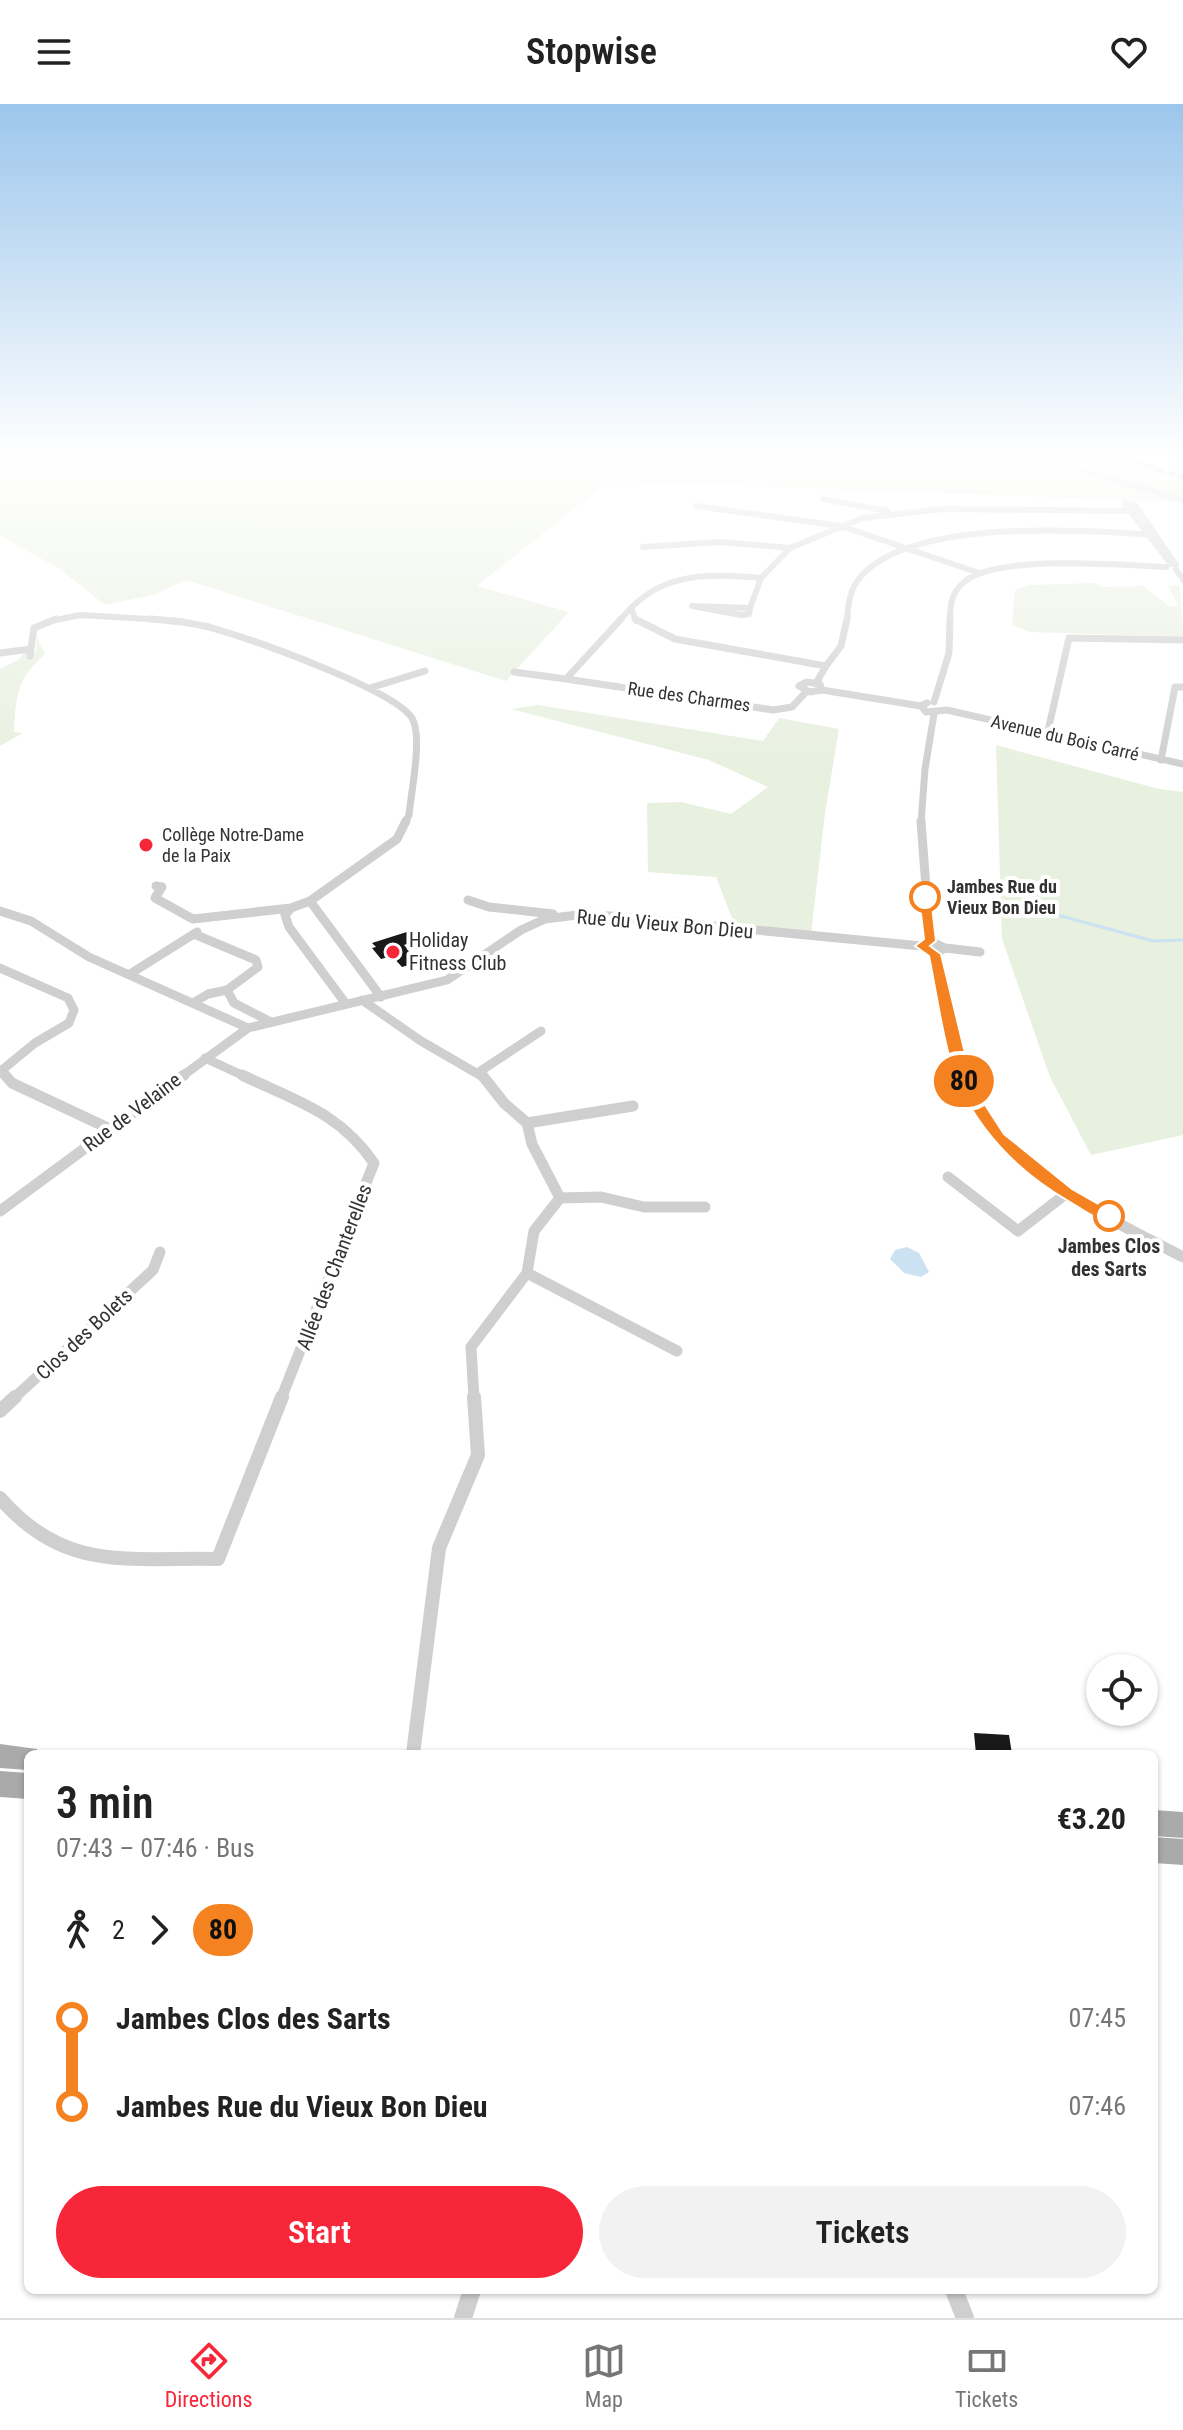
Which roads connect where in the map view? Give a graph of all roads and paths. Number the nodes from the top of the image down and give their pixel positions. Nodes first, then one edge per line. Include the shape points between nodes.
1 (775, 563) edge
2 (877, 563) edge
3 (954, 563) edge
4 (1176, 567) edge
5 (979, 573) junction
6 (761, 578) junction
7 (1183, 580) edge
8 (631, 608) junction
9 (750, 608) junction
10 (620, 620) junction
11 (636, 621) junction
12 (1183, 640) edge
13 (0, 653) edge
14 (826, 666) junction
15 (425, 671) dead end
16 (514, 672) dead end
17 (566, 679) junction
18 (816, 683) junction
19 (1183, 687) edge
20 (370, 688) junction
21 (822, 690) junction
22 (806, 692) junction
23 (934, 702) junction
24 (921, 706) junction
25 (947, 710) junction
26 (934, 714) junction
27 (1047, 735) junction
28 (1161, 760) junction
29 (1183, 764) edge
30 (156, 886) dead end
31 (468, 900) dead end
32 (310, 901) junction
33 (0, 911) edge
34 (288, 912) junction
35 (566, 915) junction
36 (217, 919) junction
37 (207, 925) junction
38 (194, 934) junction
39 (926, 943) junction
40 (940, 951) junction
41 (980, 952) dead end
42 (0, 968) edge
43 (130, 974) junction
44 (227, 990) junction
45 (381, 997) junction
46 (362, 1000) junction
47 (193, 1003) junction
48 (346, 1004) junction
49 (269, 1021) junction
50 (248, 1028) junction
51 (541, 1031) dead end
52 (205, 1058) junction
53 (1, 1070) edge
54 (479, 1072) junction
55 (633, 1106) dead end
56 (527, 1123) junction
57 (110, 1129) junction
58 (948, 1177) dead end
59 (1067, 1193) junction
60 (560, 1198) junction
61 (705, 1207) dead end
62 (0, 1211) edge
63 (160, 1252) dead end
64 (1183, 1257) edge
65 (527, 1273) junction
66 (677, 1351) dead end
67 (0, 1411) edge
68 (0, 1498) edge
69 (414, 1750) edge
70 (0, 1756) edge
71 (24, 1758) edge
72 (0, 1784) edge
73 (24, 1786) edge
74 (1158, 1823) edge
75 (1183, 1825) edge
76 (1158, 1850) edge
77 (1183, 1852) edge
78 (471, 2294) edge
79 (956, 2294) edge
80 (463, 2318) edge
81 (965, 2318) edge

1 - 6 street
2 - 14 street via 857,581 847,631
3 - 5 street
4 - 5 street via 1056,564
4 - 7 street
5 - 23 street via 953,593 950,641
6 - 8 street via 677,578 648,589
6 - 9 street
8 - 10 street
8 - 11 street
9 - 9 street via 699,604 692,606 741,615 749,614
10 - 11 street
10 - 17 street
11 - 14 street via 675,639
12 - 27 street via 1069,638
13 - 20 street via 30,653 34,628 59,618 182,621 221,630
14 - 18 street
15 - 20 street
16 - 17 street, Rue des Charmes
17 - 22 street, Rue des Charmes via 773,710 792,707
18 - 21 street
18 - 22 street via 800,684
19 - 28 street via 1175,687
20 - 32 street via 411,716 417,733 407,825 388,847
21 - 22 street
21 - 24 street
23 - 24 street
23 - 25 street
24 - 26 street
25 - 26 street
25 - 27 street, Avenue du Bois Carré
26 - 39 street via 925,749
27 - 28 street, Avenue du Bois Carré
28 - 29 street, Avenue du Bois Carré
30 - 36 street via 162,887 155,898 192,919
31 - 35 street
32 - 34 street
32 - 45 street
33 - 43 street via 31,921 89,957
34 - 36 street
34 - 37 street
34 - 48 street via 289,927
35 - 39 street, Rue du Vieux Bon Dieu
35 - 45 street, Rue du Vieux Bon Dieu via 528,926 485,960 447,980
36 - 37 street
37 - 38 street
38 - 43 street
38 - 44 street via 258,963
39 - 40 street, Rue du Vieux Bon Dieu
40 - 41 street
40 - 59 street via 966,1086 999,1138
42 - 53 street via 68,998 74,1010 69,1023
43 - 47 street
44 - 47 street
44 - 49 street via 234,1003
45 - 46 street, Rue du Vieux Bon Dieu
46 - 48 street, Rue du Vieux Bon Dieu
46 - 54 street
47 - 50 street
48 - 49 street
49 - 50 street, Rue de Velaine
50 - 52 street, Rue de Velaine
51 - 54 street
52 - 57 street, Rue de Velaine
52 - 68 street, Allée des Chanterelles via 335,1119 374,1163 218,1559 61,1548 33,1531
53 - 57 street via 12,1083
54 - 56 street
55 - 56 street
56 - 60 street
57 - 62 street, Rue de Velaine
58 - 59 street via 1018,1231
59 - 64 street
60 - 61 street
60 - 65 street via 534,1231
63 - 67 street, Clos des Bolets via 153,1270
65 - 66 street
65 - 69 street via 471,1347 478,1455 439,1548
70 - 71 main road
72 - 73 main road
74 - 75 main road
76 - 77 main road
78 - 80 street
79 - 81 street

